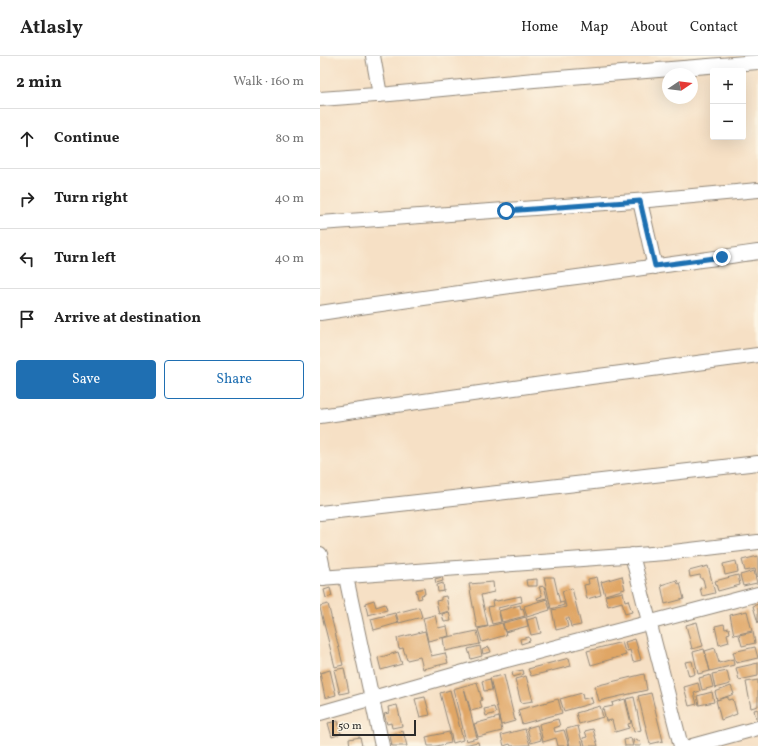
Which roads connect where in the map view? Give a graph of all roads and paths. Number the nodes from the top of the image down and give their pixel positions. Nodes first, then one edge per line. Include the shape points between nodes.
1 (373, 56) edge
2 (758, 62) edge
3 (380, 95) junction
4 (320, 99) edge
5 (758, 190) edge
6 (640, 201) junction
7 (320, 223) edge
8 (758, 252) edge
9 (655, 266) junction
10 (320, 313) edge
11 (758, 355) edge
12 (320, 416) edge
13 (758, 463) edge
14 (320, 513) edge
15 (758, 542) edge
16 (320, 554) edge
17 (632, 555) junction
18 (346, 577) junction
19 (323, 578) edge
20 (758, 594) edge
21 (650, 622) junction
22 (372, 699) junction
23 (320, 713) edge
24 (758, 728) edge
25 (382, 746) edge
26 (681, 746) edge
27 (692, 746) edge

1 - 3 street
2 - 3 street
3 - 4 street
5 - 6 street
6 - 7 street
6 - 9 street
8 - 9 street
9 - 10 street
11 - 12 street
13 - 14 street
15 - 17 street
16 - 19 street
17 - 18 street
17 - 21 street
18 - 19 street
18 - 22 street
20 - 21 street
21 - 22 street
21 - 26 street
22 - 23 street
22 - 25 street
24 - 27 street

